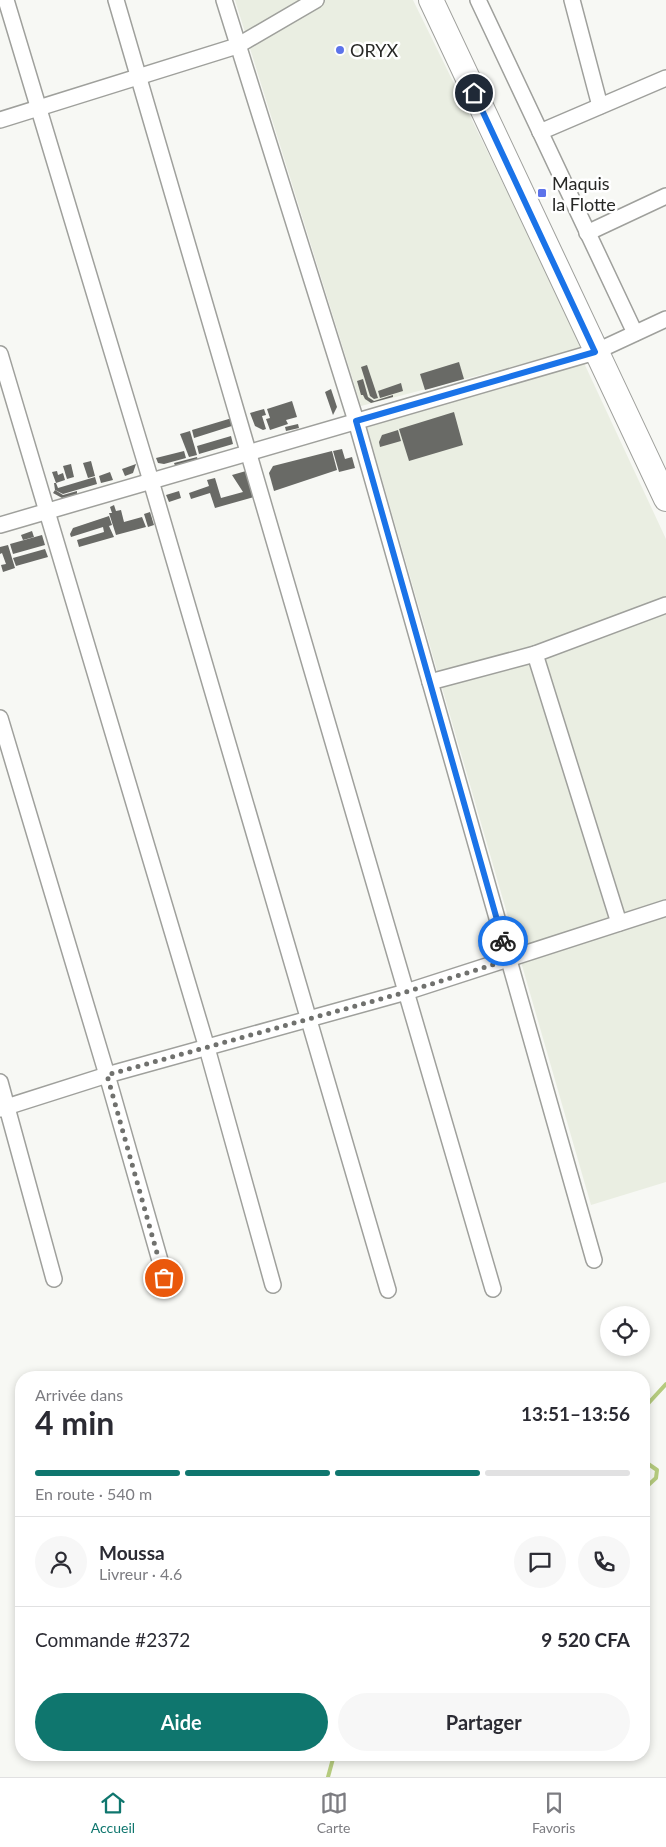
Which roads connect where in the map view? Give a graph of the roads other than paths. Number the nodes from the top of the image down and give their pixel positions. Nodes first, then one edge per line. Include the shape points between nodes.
1 (6, 0) edge
2 (116, 0) edge
3 (224, 0) edge
4 (316, 0) edge
5 (432, 0) edge
6 (478, 0) edge
7 (575, 1) edge
8 (238, 46) junction
9 (138, 75) junction
10 (666, 78) edge
11 (600, 106) junction
12 (38, 109) junction
13 (0, 120) edge
14 (540, 132) junction
15 (666, 196) edge
16 (587, 233) junction
17 (666, 318) edge
18 (635, 333) junction
19 (595, 352) junction
20 (0, 354) edge
21 (356, 421) junction
22 (249, 452) junction
23 (151, 481) junction
24 (666, 499) edge
25 (46, 511) junction
26 (0, 525) edge
27 (666, 605) edge
28 (535, 654) junction
29 (430, 682) junction
30 (0, 718) edge
31 (666, 908) edge
32 (619, 923) junction
33 (508, 960) junction
34 (406, 992) junction
35 (308, 1020) junction
36 (206, 1048) junction
37 (107, 1075) junction
38 (0, 1082) edge
39 (4, 1108) edge
40 (594, 1260) dead end
41 (164, 1278) dead end
42 (54, 1279) dead end
43 (273, 1284) dead end
44 (493, 1288) dead end
45 (388, 1290) dead end

1 - 12 street
2 - 9 street
3 - 8 street
4 - 8 street
5 - 19 main road
6 - 14 street
7 - 11 street
8 - 9 street
8 - 21 street
9 - 12 street
9 - 22 street
10 - 11 street
11 - 14 street
12 - 13 street
12 - 23 street
14 - 16 street
15 - 16 street
16 - 18 street
17 - 18 street
18 - 19 street
19 - 21 street
19 - 24 main road
20 - 25 street
21 - 22 street
21 - 29 street
22 - 23 street
22 - 34 street
23 - 25 street
23 - 35 street
25 - 26 street
25 - 36 street via 58,542
27 - 28 street
28 - 29 street
28 - 32 street
29 - 33 street
30 - 37 street
31 - 32 street
32 - 33 street
33 - 34 street
33 - 40 street
34 - 35 street
34 - 44 street
35 - 36 street
35 - 45 street
36 - 37 street
36 - 43 street
37 - 39 street
37 - 41 street
38 - 39 street
39 - 42 street

